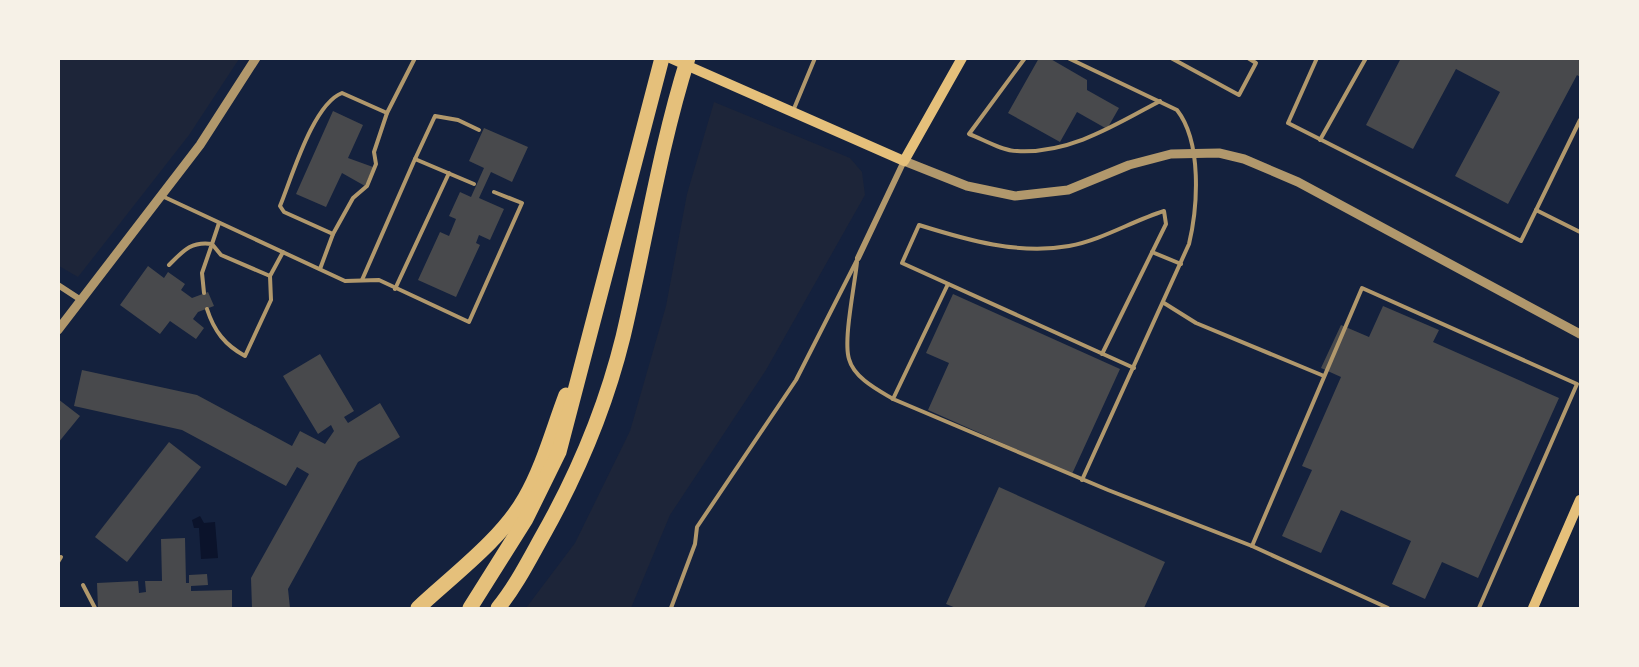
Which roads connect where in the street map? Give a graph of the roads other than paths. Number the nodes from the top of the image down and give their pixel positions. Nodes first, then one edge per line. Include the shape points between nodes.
1 (256, 58) edge
2 (415, 58) edge
3 (662, 58) edge
4 (670, 58) edge
5 (688, 58) edge
6 (815, 58) edge
7 (962, 58) edge
8 (1024, 58) edge
9 (1068, 58) edge
10 (1171, 58) edge
11 (1248, 58) edge
12 (1317, 58) edge
13 (1366, 58) edge
14 (1161, 100) junction
15 (792, 112) junction
16 (387, 113) junction
17 (1581, 120) edge
18 (479, 130) dead end
19 (1320, 140) junction
20 (1192, 152) junction
21 (415, 159) junction
22 (904, 161) junction
23 (449, 173) junction
24 (474, 184) dead end
25 (494, 192) dead end
26 (161, 196) junction
27 (1536, 210) junction
28 (219, 223) junction
29 (1581, 232) edge
30 (333, 234) junction
31 (212, 243) junction
32 (284, 252) junction
33 (1152, 252) junction
34 (858, 258) junction
35 (1181, 264) junction
36 (169, 265) dead end
37 (320, 269) junction
38 (270, 276) junction
39 (362, 280) junction
40 (948, 284) junction
41 (58, 285) edge
42 (395, 289) junction
43 (204, 294) dead end
44 (81, 300) junction
45 (1164, 303) junction
46 (207, 309) dead end
47 (596, 316) junction
48 (58, 330) edge
49 (1581, 334) edge
50 (1102, 354) junction
51 (1134, 368) junction
52 (1324, 376) junction
53 (892, 399) junction
54 (1082, 480) junction
55 (1581, 500) edge
56 (1252, 546) junction
57 (83, 585) dead end
58 (95, 609) edge
59 (418, 609) edge
60 (470, 609) edge
61 (500, 609) edge
62 (671, 609) edge
63 (1388, 609) edge
64 (1479, 609) edge
65 (1533, 609) edge

1 - 26 street via 219,119
2 - 16 lane
3 - 47 highway
4 - 15 main road
5 - 61 highway via 670,113 623,339 606,395 557,511
6 - 15 lane
7 - 22 main road
8 - 14 lane via 969,134 1015,152 1066,147
9 - 14 lane
10 - 11 lane via 1239,95 1256,63
12 - 19 lane via 1288,123
13 - 19 lane
14 - 20 lane via 1177,110 1187,123
15 - 22 main road
16 - 30 lane via 367,186 353,198
16 - 30 lane via 342,93 332,97 314,124 280,206 284,212
17 - 27 lane
18 - 21 lane via 458,120 435,116
19 - 27 lane via 1521,241
20 - 22 street via 1146,159 1083,186 1038,196 992,193
20 - 35 lane via 1196,216
20 - 49 street via 1231,156 1266,167
21 - 23 lane
21 - 39 lane
22 - 34 street
23 - 24 lane
23 - 42 lane
25 - 42 lane via 522,203 469,322
26 - 28 lane
26 - 44 street
27 - 29 lane
28 - 31 lane
28 - 32 lane
30 - 37 lane
31 - 36 lane via 188,246
31 - 38 lane via 221,255
31 - 43 lane via 202,273
32 - 37 lane
32 - 38 lane
33 - 35 lane
33 - 40 lane via 1166,224 1164,210 1089,241 1042,248 987,244 919,225 902,263
33 - 50 lane
34 - 53 lane via 849,360 867,384
34 - 62 lane via 795,380 696,527 695,544
35 - 45 lane
37 - 39 lane via 345,281
38 - 46 lane via 271,300 245,356 228,347
39 - 42 lane via 379,280
40 - 50 lane
40 - 53 lane
41 - 44 street
44 - 48 street
45 - 51 lane
45 - 52 lane via 1196,323
47 - 59 highway via 525,498 493,537
47 - 60 highway via 559,452 526,519
50 - 51 lane
51 - 54 lane
52 - 56 lane
52 - 64 lane via 1362,288 1578,384
53 - 54 lane
54 - 56 lane
55 - 65 main road
56 - 63 lane
57 - 58 lane

